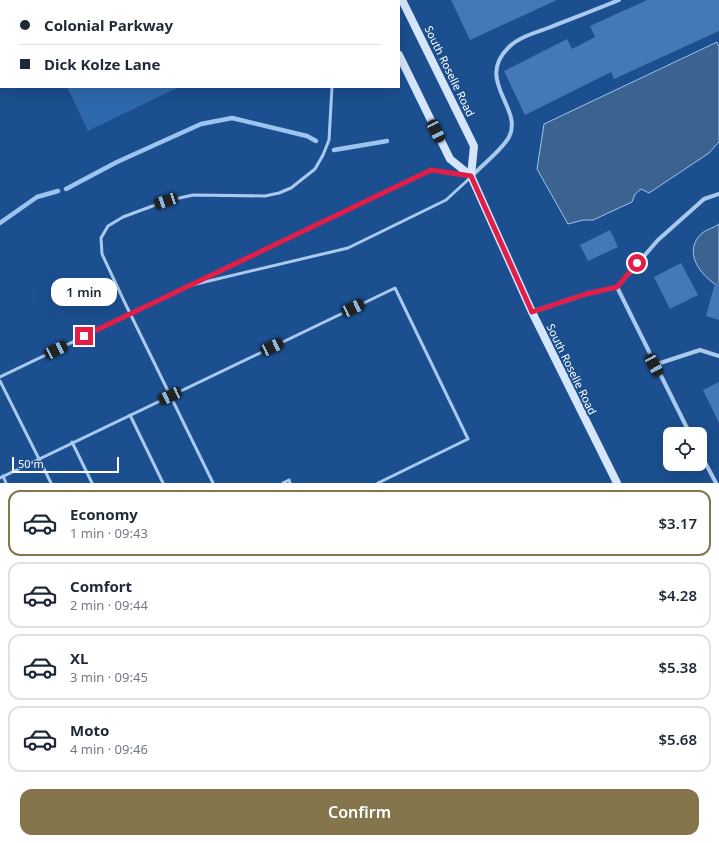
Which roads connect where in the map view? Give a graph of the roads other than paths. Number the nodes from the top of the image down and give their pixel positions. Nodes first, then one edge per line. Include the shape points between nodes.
1 (402, 0) edge
2 (619, 0) edge
3 (400, 57) edge
4 (332, 88) edge
5 (471, 176) junction
6 (719, 194) edge
7 (186, 287) junction
8 (617, 287) junction
9 (532, 312) junction
10 (130, 314) junction
11 (719, 356) edge
12 (654, 365) junction
13 (0, 377) edge
14 (0, 381) edge
15 (170, 396) junction
16 (130, 415) junction
17 (686, 427) edge
18 (72, 442) junction
19 (39, 458) junction
20 (707, 466) edge
21 (1, 477) edge
22 (6, 483) edge
23 (51, 483) edge
24 (92, 483) edge
25 (163, 483) edge
26 (213, 483) edge
27 (283, 483) edge
28 (290, 483) edge
29 (378, 483) edge
30 (617, 483) edge
31 (716, 483) edge

1 - 5 main road, South Roselle Road via 474,146
2 - 5 street via 526,37 510,46 500,58 496,73 500,94 512,122 509,137
3 - 5 main road, South Roselle Road via 450,159
4 - 10 lane via 329,140 324,155 314,169 291,188 265,196 193,195 140,209 108,226 102,238 102,254
5 - 7 lane via 446,200 348,248
5 - 7 lane via 431,170
5 - 9 main road, South Roselle Road
6 - 8 street via 704,199 658,240
7 - 10 lane
8 - 9 street via 586,294
8 - 12 street
9 - 30 main road, South Roselle Road
10 - 13 lane
10 - 15 lane
11 - 12 street via 700,350
12 - 17 street
14 - 19 lane
15 - 16 lane
15 - 26 lane
15 - 29 lane via 395,288 468,439
16 - 18 lane
16 - 25 lane
18 - 19 lane
18 - 24 lane
19 - 21 lane
19 - 23 lane
20 - 31 street
21 - 22 lane
27 - 28 lane via 289,480

